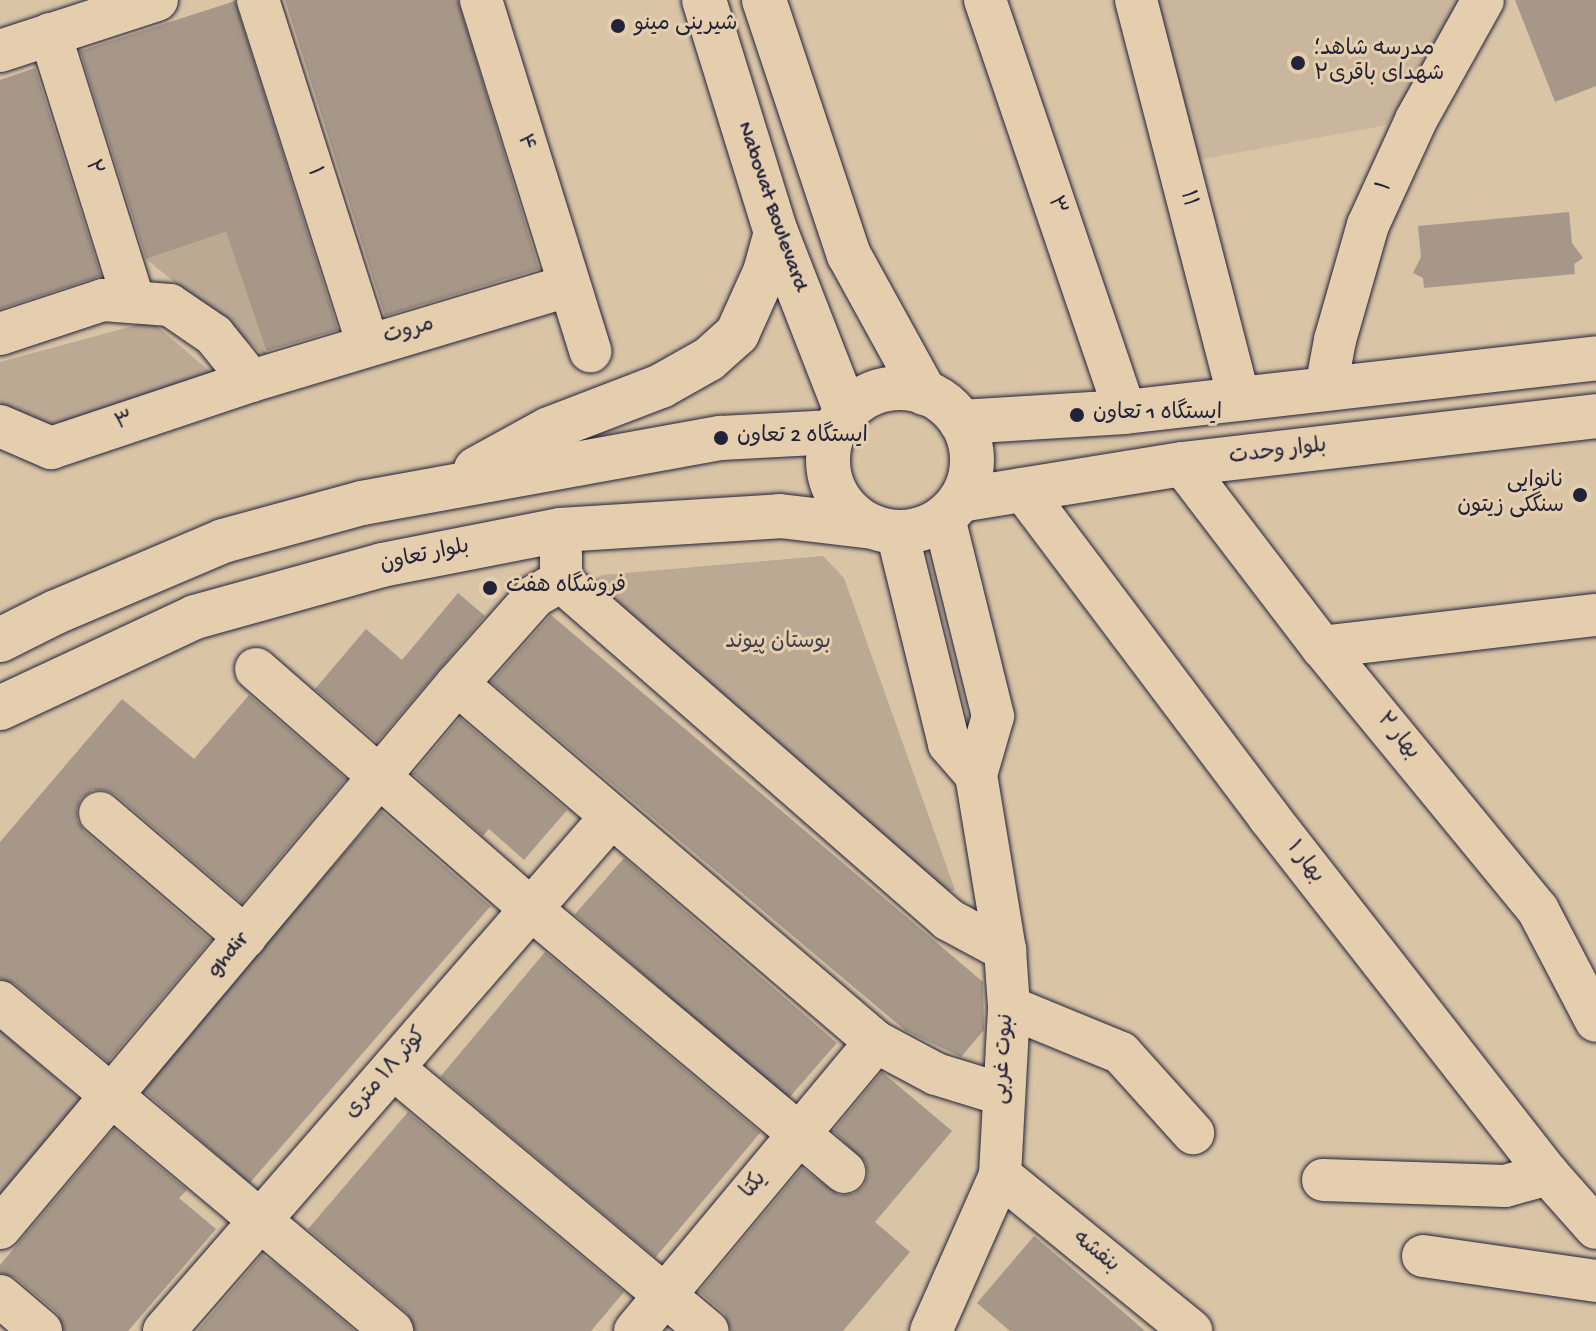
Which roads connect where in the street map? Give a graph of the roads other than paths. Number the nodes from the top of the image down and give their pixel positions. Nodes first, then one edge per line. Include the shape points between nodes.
1 (157, 0) edge
2 (258, 0) edge
3 (481, 0) edge
4 (704, 0) edge
5 (764, 0) edge
6 (985, 0) edge
7 (1136, 0) edge
8 (1483, 0) edge
9 (50, 34) junction
10 (0, 51) edge
11 (776, 232) junction
12 (567, 286) junction
13 (134, 302) junction
14 (0, 334) edge
15 (368, 344) junction
16 (590, 351) dead end
17 (1596, 358) edge
18 (251, 381) junction
19 (1326, 388) junction
20 (925, 393) junction
21 (1239, 398) junction
22 (1125, 412) junction
23 (1596, 416) edge
24 (840, 422) junction
25 (961, 422) junction
26 (0, 426) edge
27 (1182, 464) junction
28 (441, 487) junction
29 (1022, 489) junction
30 (952, 509) junction
31 (885, 529) junction
32 (560, 530) junction
33 (561, 581) junction
34 (1596, 615) edge
35 (0, 640) edge
36 (1322, 647) junction
37 (256, 669) dead end
38 (457, 684) junction
39 (0, 708) edge
40 (976, 775) junction
41 (379, 777) junction
42 (100, 813) dead end
43 (611, 817) junction
44 (531, 909) junction
45 (245, 937) junction
46 (1005, 950) junction
47 (0, 1002) edge
48 (1009, 1007) junction
49 (1596, 1021) edge
50 (876, 1042) junction
51 (393, 1068) junction
52 (109, 1094) junction
53 (1001, 1094) junction
54 (1193, 1133) dead end
55 (799, 1135) junction
56 (844, 1172) dead end
57 (1548, 1174) junction
58 (1000, 1175) junction
59 (1323, 1180) dead end
60 (260, 1220) junction
61 (0, 1228) edge
62 (1596, 1228) edge
63 (1423, 1256) dead end
64 (1596, 1281) edge
65 (665, 1294) junction
66 (0, 1296) edge
67 (937, 1329) edge
68 (41, 1331) edge
69 (164, 1331) edge
70 (392, 1331) edge
71 (635, 1331) edge
72 (708, 1331) edge
73 (1191, 1331) edge

1 - 9 street
2 - 15 street, ۱
3 - 12 street, ۴
4 - 11 main road, Nabovat Boulevard
5 - 20 main road via 849,255
6 - 22 street, ۳
7 - 21 street, ۱۱
8 - 19 street, ۱ via 1416,120 1368,225
9 - 10 street
9 - 13 street, ۲
11 - 24 main road, Nabovat Boulevard
11 - 28 main road via 765,272 737,334 709,359 661,386 549,429
12 - 15 street, مروت
12 - 16 street, ۴
13 - 14 street via 103,300
13 - 18 street via 170,305 214,335
15 - 18 street, مروت
17 - 19 main road
18 - 26 street, ۳ via 51,448
19 - 21 main road
20 - 24 main road via 883,390 859,400
20 - 25 main road via 946,404
21 - 22 main road
22 - 25 main road
23 - 27 main road, بلوار وحدت
24 - 28 main road
24 - 31 main road via 828,454 830,477 854,515
25 - 30 main road via 972,461 969,481
27 - 29 main road, بلوار وحدت
27 - 36 street, بهار ۲
28 - 35 main road via 223,541
29 - 30 main road, بلوار وحدت
29 - 57 street, بهار ۱
30 - 31 main road via 922,529
30 - 40 street, نبوت غربی via 993,716
31 - 32 main road, بلوار تعاون via 780,516
31 - 40 street via 949,744
32 - 33 street
32 - 39 main road, بلوار تعاون via 382,565 195,617
33 - 38 street, ghdir via 535,596
33 - 46 street via 949,920
34 - 36 street
36 - 49 street, بهار ۲ via 1538,910
37 - 41 street
38 - 41 street, ghdir
38 - 43 street
40 - 46 street, نبوت غربی
41 - 44 street
41 - 45 street, ghdir
42 - 45 street
43 - 44 street, کوثر ۱۸ متری
43 - 50 street
44 - 51 street, کوثر ۱۸ متری
44 - 55 street
45 - 52 street, ghdir
46 - 48 street, نبوت غربی
47 - 52 street
48 - 53 street, نبوت غربی
48 - 54 street via 1121,1053
50 - 53 street via 936,1074
50 - 55 street, یکتا
51 - 60 street, کوثر ۱۸ متری
51 - 65 street
52 - 60 street
52 - 61 street, ghdir
53 - 58 street, نبوت غربی
55 - 56 street
55 - 65 street, یکتا
57 - 59 street via 1505,1186
57 - 62 street, بهار ۱
58 - 67 street, نبوت غربی
58 - 73 street, بنفشه
60 - 69 street, کوثر ۱۸ متری
60 - 70 street
63 - 64 street
65 - 71 street, یکتا
65 - 72 street
66 - 68 street

